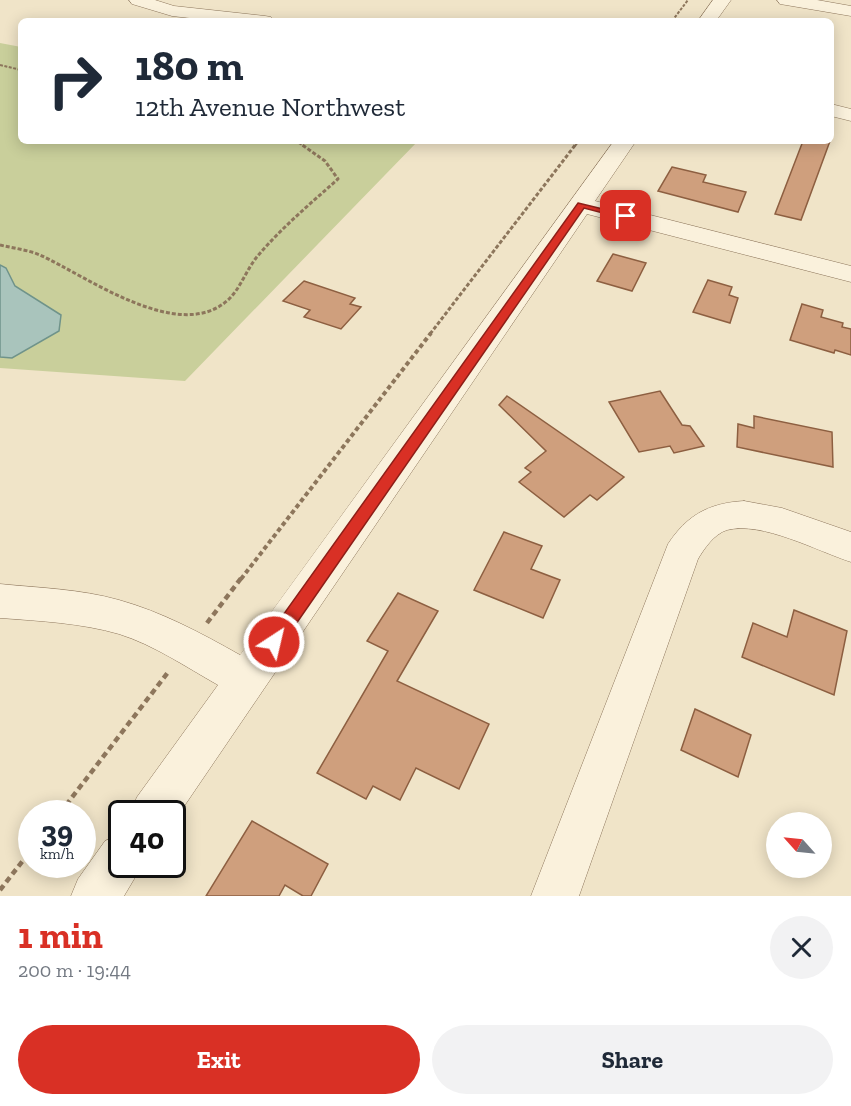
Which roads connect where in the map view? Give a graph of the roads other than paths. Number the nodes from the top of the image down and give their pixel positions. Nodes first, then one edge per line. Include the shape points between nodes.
1 (138, 0) edge
2 (722, 0) edge
3 (786, 0) edge
4 (817, 3) edge
5 (851, 11) edge
6 (237, 18) edge
7 (709, 18) edge
8 (834, 111) edge
9 (851, 114) edge
10 (623, 144) edge
11 (582, 205) junction
12 (851, 274) edge
13 (851, 547) edge
14 (0, 601) edge
15 (247, 680) junction
16 (162, 800) edge
17 (108, 878) edge
18 (95, 896) edge
19 (555, 896) edge

1 - 6 street via 172,11
2 - 7 street
3 - 4 street
4 - 5 street
8 - 9 street
10 - 11 street
11 - 12 street
11 - 15 street
13 - 19 street via 788,525 736,515 712,520 694,535 681,555
14 - 15 street via 81,608 119,617
15 - 16 street
17 - 18 street

